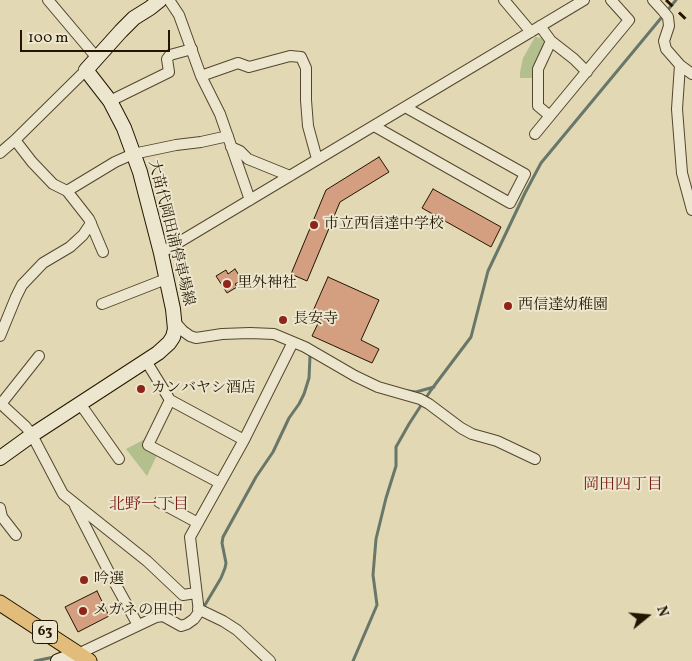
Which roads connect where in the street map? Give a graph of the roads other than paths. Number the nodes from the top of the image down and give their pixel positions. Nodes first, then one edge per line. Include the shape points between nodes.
1 (48, 0) edge
2 (160, 0) edge
3 (169, 0) edge
4 (504, 0) edge
5 (584, 0) edge
6 (611, 0) edge
7 (653, 0) edge
8 (536, 29) junction
9 (551, 41) junction
10 (192, 49) junction
11 (97, 58) junction
12 (680, 65) junction
13 (86, 70) junction
14 (587, 72) junction
15 (692, 74) edge
16 (202, 76) junction
17 (110, 102) junction
18 (405, 107) junction
19 (550, 116) junction
20 (374, 126) junction
21 (536, 134) dead end
22 (228, 136) junction
23 (15, 140) junction
24 (231, 147) junction
25 (0, 153) edge
26 (134, 154) junction
27 (317, 159) junction
28 (290, 176) junction
29 (67, 190) junction
30 (250, 200) junction
31 (692, 210) edge
32 (91, 223) junction
33 (103, 252) dead end
34 (161, 253) junction
35 (166, 279) junction
36 (102, 304) dead end
37 (175, 322) junction
38 (0, 336) edge
39 (293, 342) junction
40 (40, 356) dead end
41 (146, 361) junction
42 (170, 400) junction
43 (1, 403) edge
44 (81, 405) junction
45 (32, 435) junction
46 (244, 440) junction
47 (0, 458) edge
48 (119, 459) dead end
49 (535, 459) dead end
50 (220, 483) junction
51 (159, 502) dead end
52 (74, 503) junction
53 (0, 508) edge
54 (198, 523) junction
55 (16, 535) dead end
56 (196, 593) junction
57 (0, 603) edge
58 (198, 609) junction
59 (138, 625) junction
60 (84, 657) edge
61 (58, 661) edge
62 (270, 661) edge

1 - 11 street
2 - 11 main road via 134,18
3 - 10 street via 179,15
4 - 8 street
5 - 8 street
6 - 14 street via 629,20
7 - 12 street via 668,17 664,41 666,49
8 - 9 street
8 - 18 street
9 - 14 street
9 - 19 street via 538,69 538,106
10 - 16 street
10 - 17 street via 170,55 167,59 169,72
11 - 13 main road
12 - 15 street
12 - 31 street via 677,109 682,174
13 - 17 main road, 大苗代岡田浦停車場線
13 - 23 street
14 - 19 street
16 - 22 street
16 - 27 street via 238,64 249,66 290,56 301,57 306,68 308,126
17 - 26 main road, 大苗代岡田浦停車場線
18 - 20 street
18 - 20 street via 525,174 510,203
19 - 21 street
20 - 27 street
22 - 24 street
22 - 26 street
23 - 25 street
23 - 29 street via 53,184
24 - 28 street via 248,159
24 - 30 street
26 - 29 street
26 - 34 main road, 大苗代岡田浦停車場線
27 - 28 street
28 - 30 street
29 - 32 street
30 - 34 street
32 - 33 street
32 - 38 street via 70,248 44,262 22,285
34 - 35 main road, 大苗代岡田浦停車場線
35 - 36 street
35 - 37 main road, 大苗代岡田浦停車場線
37 - 39 street via 196,338 250,332 274,334
37 - 41 main road, 大苗代岡田浦停車場線 via 169,343
39 - 46 street
39 - 49 street via 378,387 420,399 472,434 497,441
40 - 43 street
41 - 42 street
41 - 44 main road, 大苗代岡田浦停車場線
42 - 46 street
42 - 50 street via 148,445
43 - 45 street
44 - 45 main road, 大苗代岡田浦停車場線
44 - 48 street
45 - 47 main road, 大苗代岡田浦停車場線
45 - 52 street via 63,494
46 - 50 street
50 - 54 street
51 - 54 street
52 - 56 street via 183,595
52 - 59 street
53 - 55 street via 2,517
54 - 56 street via 190,538
56 - 58 street
57 - 60 main road, 63
58 - 59 street via 194,619 181,626 163,616
58 - 62 street via 237,630
59 - 60 street
60 - 61 main road

